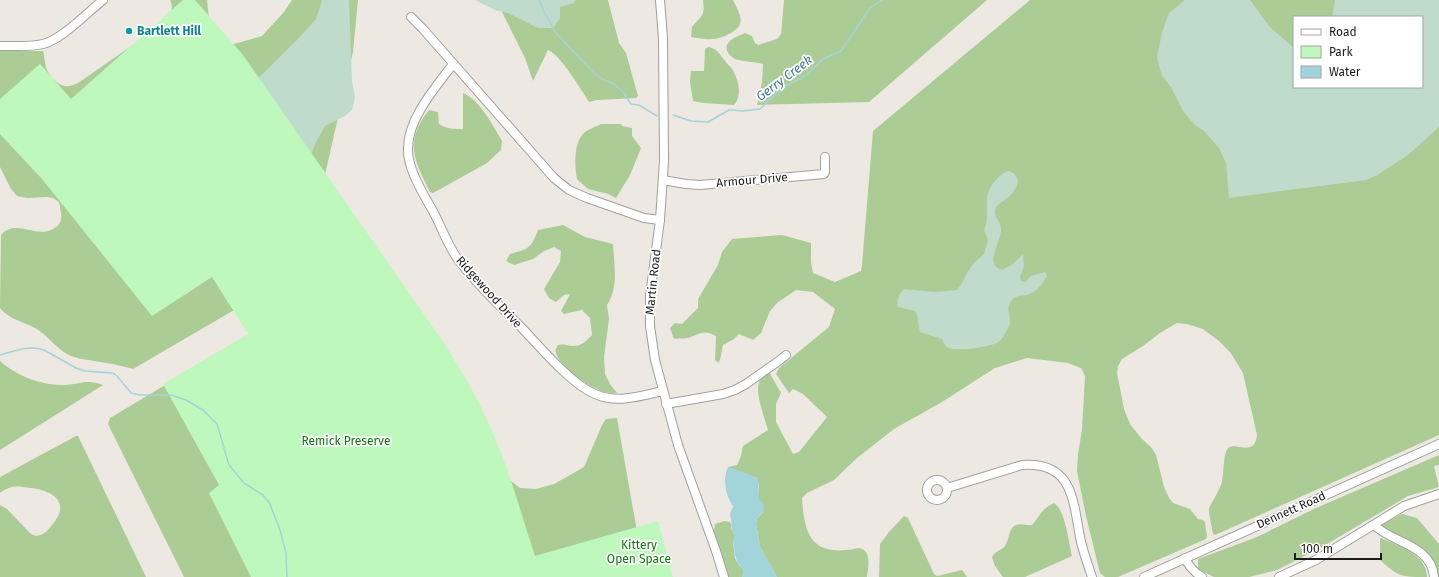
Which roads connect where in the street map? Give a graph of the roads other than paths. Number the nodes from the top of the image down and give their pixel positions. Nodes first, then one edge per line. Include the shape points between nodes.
1 (103, 0) edge
2 (660, 0) edge
3 (411, 17) dead end
4 (0, 46) edge
5 (453, 64) junction
6 (825, 157) dead end
7 (663, 180) junction
8 (660, 220) junction
9 (786, 355) dead end
10 (663, 390) junction
11 (666, 404) junction
12 (1439, 444) edge
13 (947, 488) dead end
14 (1439, 494) edge
15 (1374, 525) junction
16 (1185, 558) junction
17 (724, 577) edge
18 (1092, 577) edge
19 (1144, 577) edge
20 (1202, 577) edge
21 (1279, 577) edge
22 (1434, 577) edge

1 - 4 street via 46,43 33,46
2 - 7 street, Martin Road via 663,39
3 - 5 street
5 - 8 street via 554,178 568,190 644,218
5 - 10 street, Ridgewood Drive via 416,117 410,132 408,148 412,170 455,254 499,305 583,388 597,395 615,399
6 - 7 street, Armour Drive via 824,174 700,185
7 - 8 street, Martin Road
8 - 10 street, Martin Road via 649,315 655,360
9 - 11 street via 735,390
10 - 11 street, Martin Road
11 - 17 street, Martin Road
12 - 16 street, Dennett Road
13 - 18 street via 1022,465 1055,471 1070,489 1081,542
14 - 15 street via 1404,506
15 - 21 street via 1316,560
15 - 22 street via 1420,552 1432,568
16 - 19 street, Dennett Road
16 - 20 street via 1191,569

